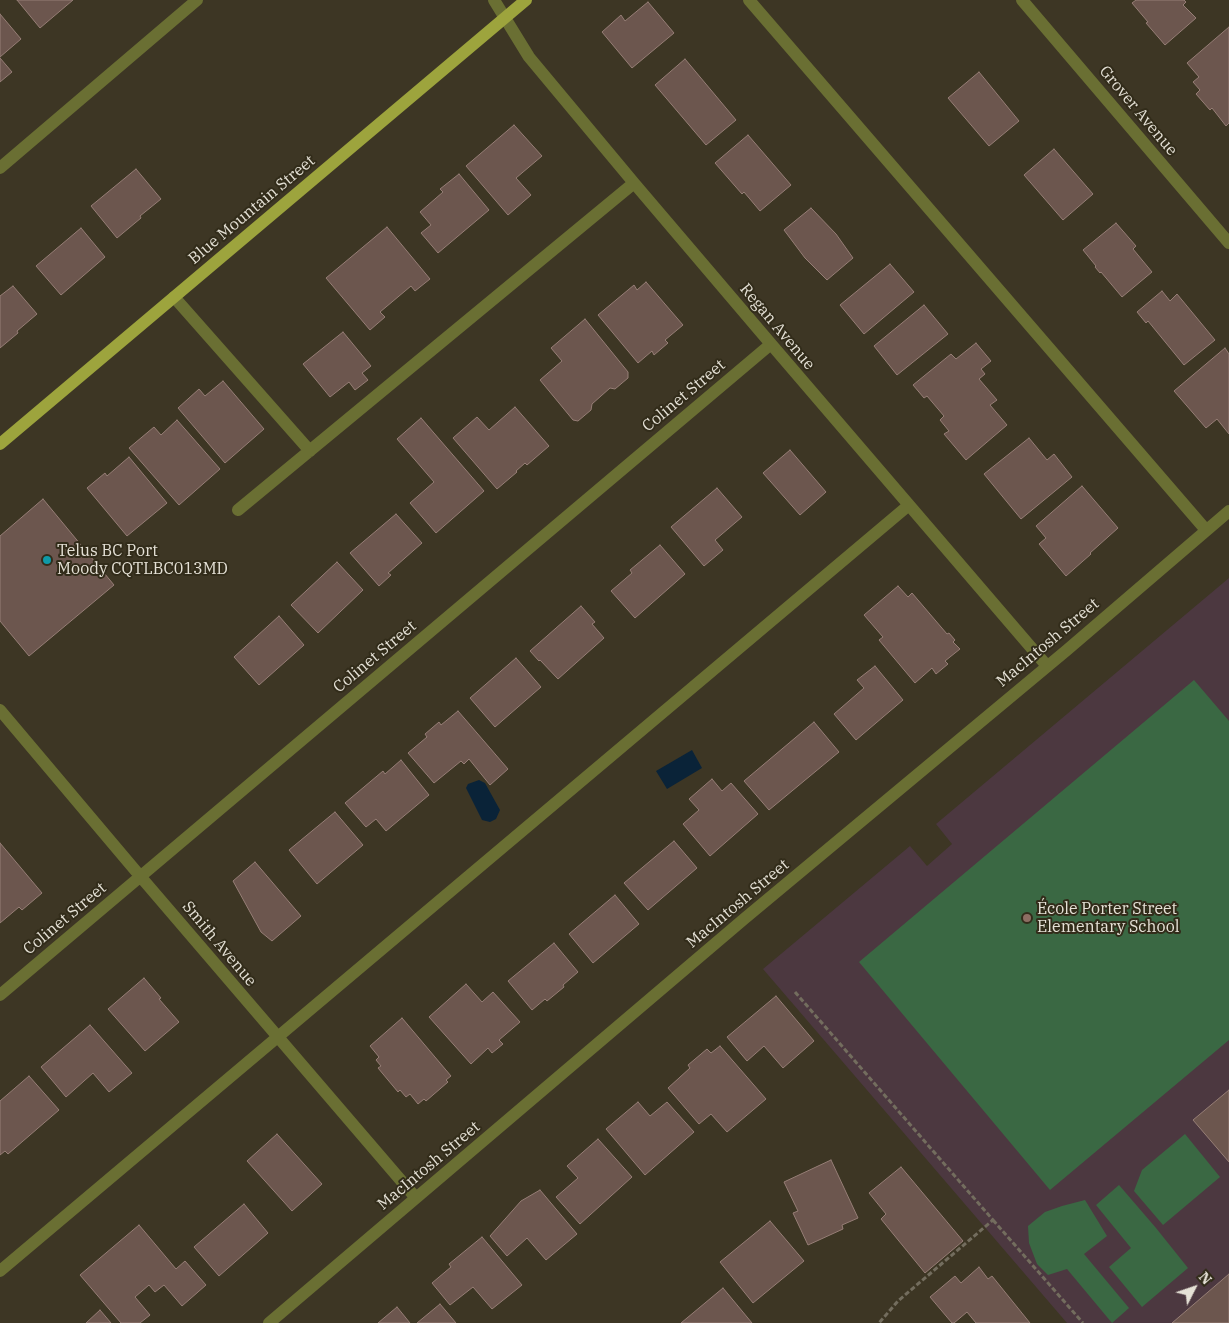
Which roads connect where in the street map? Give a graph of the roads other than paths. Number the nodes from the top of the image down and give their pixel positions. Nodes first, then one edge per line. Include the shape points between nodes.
1 (197, 0) edge
2 (494, 0) edge
3 (526, 0) edge
4 (748, 0) edge
5 (1022, 0) edge
6 (506, 17) junction
7 (0, 168) edge
8 (634, 183) junction
9 (1229, 243) edge
10 (174, 297) junction
11 (770, 344) junction
12 (0, 444) edge
13 (310, 451) junction
14 (909, 505) junction
15 (238, 510) dead end
16 (1229, 511) edge
17 (1206, 530) junction
18 (1047, 666) junction
19 (0, 710) edge
20 (140, 876) junction
21 (0, 995) edge
22 (277, 1036) junction
23 (416, 1198) junction
24 (0, 1271) edge
25 (269, 1323) edge

1 - 7 street
2 - 6 street, Regan Avenue
3 - 6 main road, Blue Mountain Street
4 - 17 street
5 - 9 street, Grover Avenue
6 - 8 street, Regan Avenue via 530,57
6 - 10 main road, Blue Mountain Street
8 - 11 street, Regan Avenue
8 - 13 street
10 - 12 main road, Blue Mountain Street
10 - 13 street
11 - 14 street, Regan Avenue
11 - 20 street, Colinet Street
13 - 15 street
14 - 18 street, Regan Avenue
14 - 22 street
16 - 17 street, MacIntosh Street
17 - 18 street, MacIntosh Street
18 - 23 street, MacIntosh Street
19 - 20 street, Smith Avenue
20 - 21 street, Colinet Street
20 - 22 street, Smith Avenue
22 - 23 street, Smith Avenue
22 - 24 street
23 - 25 street, MacIntosh Street

